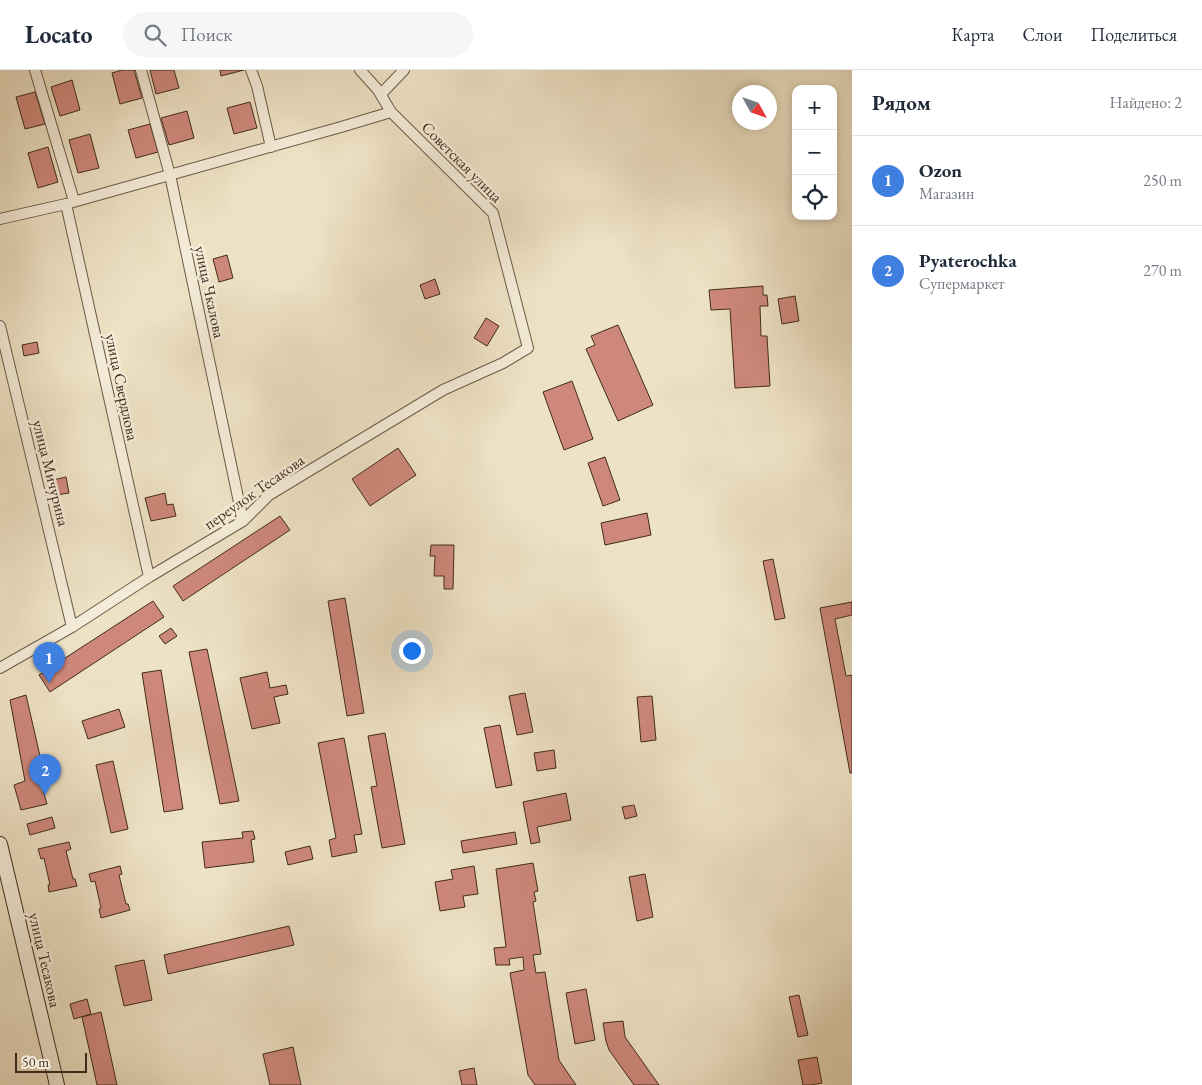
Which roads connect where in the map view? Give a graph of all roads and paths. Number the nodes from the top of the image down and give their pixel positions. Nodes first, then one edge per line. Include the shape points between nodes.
1 (36, 70) edge
2 (141, 70) edge
3 (251, 70) edge
4 (360, 70) edge
5 (404, 70) edge
6 (380, 94) junction
7 (391, 112) junction
8 (271, 147) junction
9 (170, 175) junction
10 (70, 202) junction
11 (0, 219) edge
12 (0, 326) edge
13 (528, 348) joint
14 (243, 522) junction
15 (149, 577) junction
16 (72, 627) junction
17 (0, 668) edge
18 (0, 844) edge
19 (57, 1085) edge

1 - 10 street, улица Свердлова
2 - 9 street, улица Чкалова
3 - 8 street
4 - 6 street, Советская улица
5 - 6 street
6 - 7 street, Советская улица
7 - 8 street
7 - 13 street, Советская улица via 493,213
8 - 9 street
9 - 10 street
9 - 14 street, улица Чкалова
10 - 11 street
10 - 15 street, улица Свердлова
12 - 16 street, улица Мичурина
13 - 14 street, переулок Тесакова via 443,390 269,495
14 - 15 street, переулок Тесакова
15 - 16 street, переулок Тесакова
16 - 17 street, переулок Тесакова
18 - 19 main road, улица Тесакова

